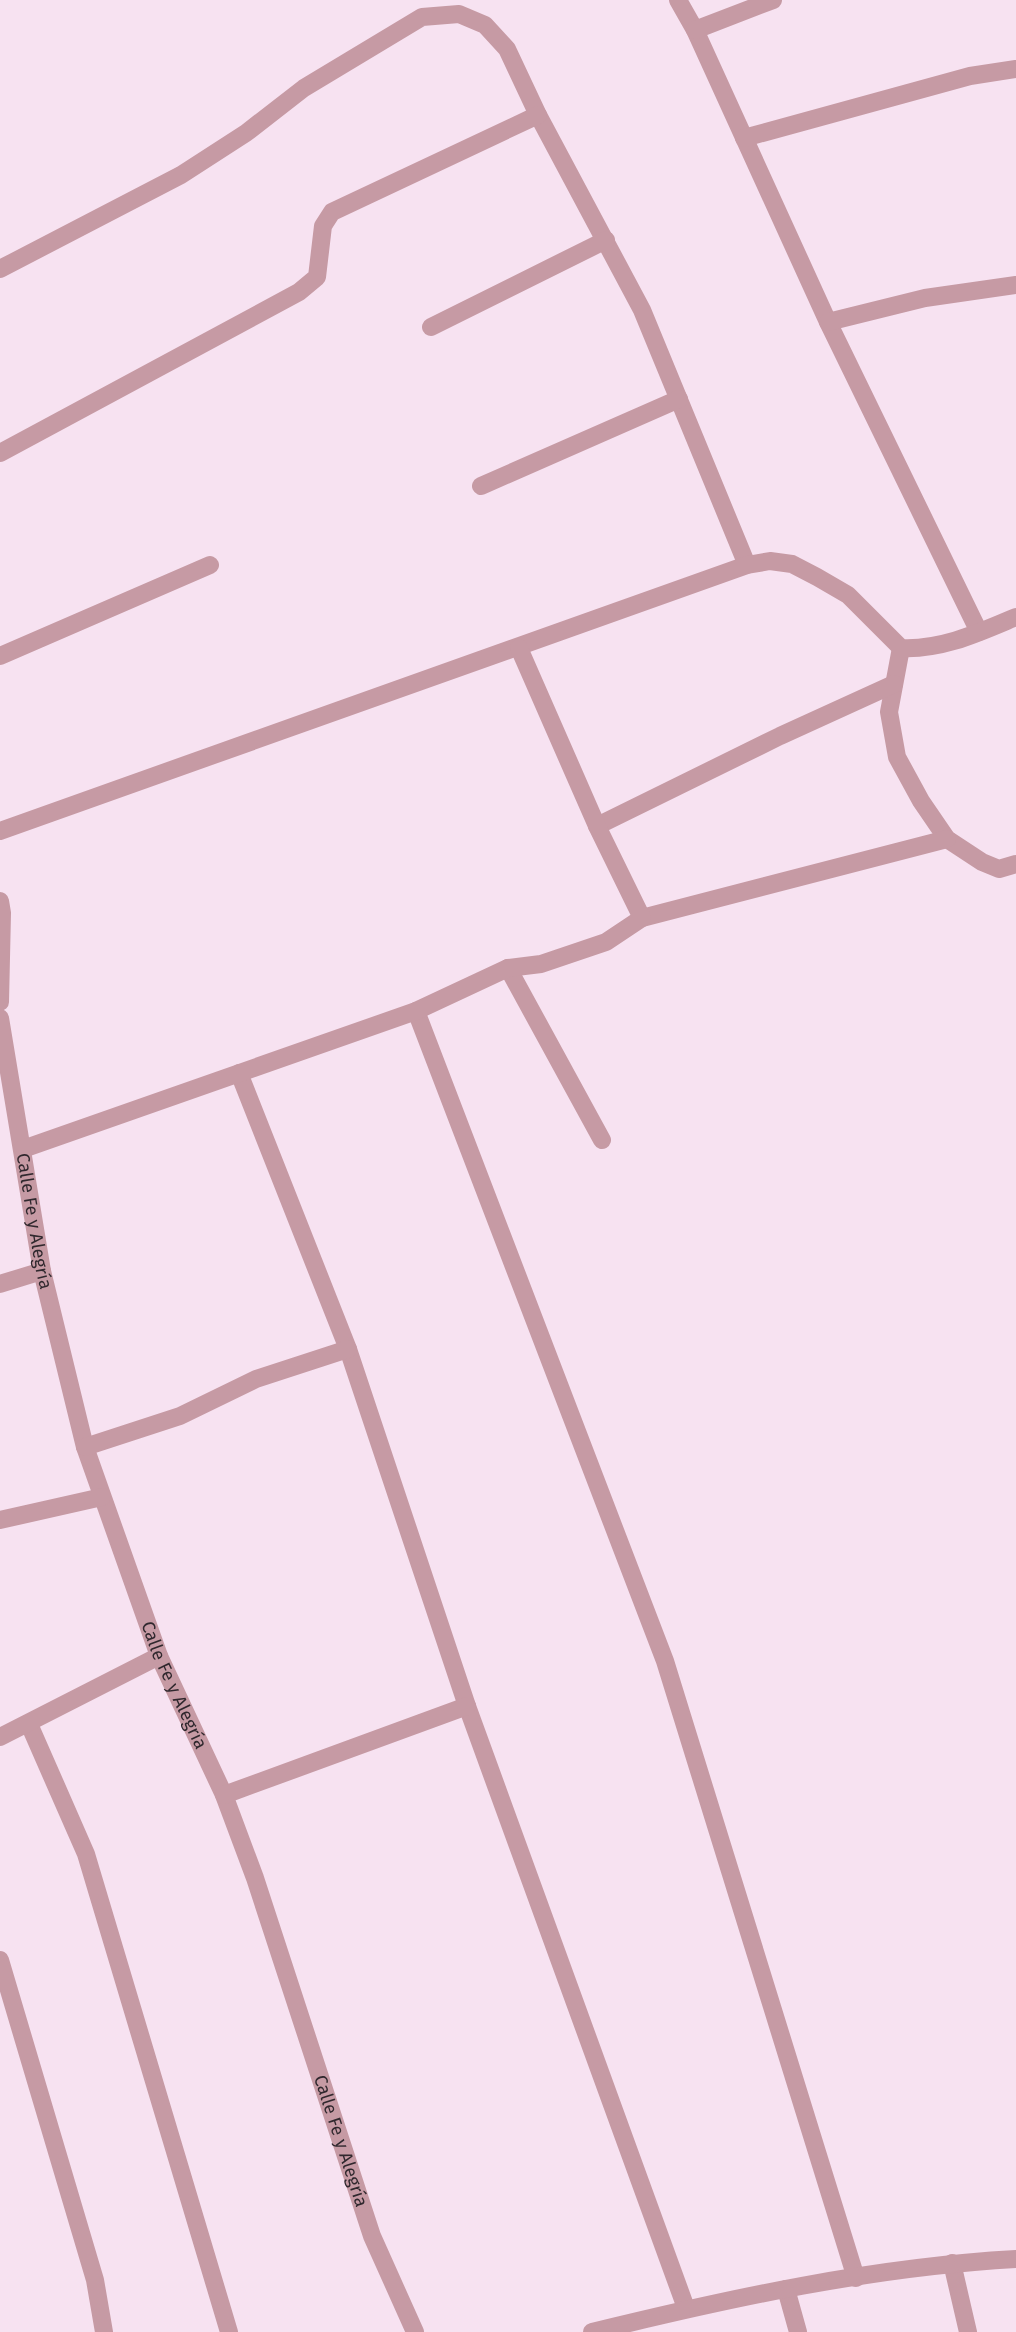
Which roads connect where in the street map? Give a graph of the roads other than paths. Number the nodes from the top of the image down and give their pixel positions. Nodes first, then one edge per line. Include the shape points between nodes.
1 (678, 0) edge
2 (773, 0) edge
3 (695, 30) junction
4 (1016, 69) edge
5 (538, 115) junction
6 (744, 138) junction
7 (606, 240) junction
8 (0, 269) edge
9 (1016, 285) edge
10 (828, 322) junction
11 (431, 327) dead end
12 (679, 399) junction
13 (0, 453) edge
14 (481, 486) dead end
15 (210, 565) dead end
16 (747, 565) junction
17 (1016, 617) edge
18 (979, 632) junction
19 (519, 648) junction
20 (901, 648) junction
21 (0, 656) edge
22 (894, 684) junction
23 (597, 826) junction
24 (0, 831) edge
25 (947, 839) junction
26 (1016, 864) edge
27 (0, 901) edge
28 (642, 918) junction
29 (508, 969) junction
30 (0, 1002) edge
31 (416, 1011) junction
32 (0, 1018) edge
33 (239, 1073) junction
34 (602, 1140) dead end
35 (23, 1149) junction
36 (42, 1271) junction
37 (0, 1284) edge
38 (348, 1349) junction
39 (85, 1447) junction
40 (102, 1497) junction
41 (0, 1520) edge
42 (159, 1656) junction
43 (467, 1706) junction
44 (29, 1724) junction
45 (0, 1737) edge
46 (224, 1795) junction
47 (0, 1960) edge
48 (1016, 2259) edge
49 (952, 2263) junction
50 (856, 2278) junction
51 (786, 2289) junction
52 (686, 2308) junction
53 (615, 2329) edge
54 (104, 2332) edge
55 (229, 2332) edge
56 (415, 2332) edge
57 (592, 2332) edge
58 (798, 2332) edge
59 (968, 2332) edge

1 - 3 street
2 - 3 street
3 - 6 street
4 - 6 street via 970,76
5 - 7 street
5 - 8 street via 507,49 485,25 459,14 422,17 304,88 246,134 182,175
5 - 13 street via 332,212 323,225 317,277 299,292
6 - 10 street
7 - 11 street
7 - 12 street via 642,310
9 - 10 street via 925,298
10 - 18 street
12 - 14 street
12 - 16 street
15 - 21 street
16 - 19 street
16 - 20 street via 770,561 792,564 817,577 848,595
17 - 18 street
18 - 20 street via 926,649
19 - 23 street
19 - 24 street
20 - 22 street
22 - 23 street
22 - 25 street via 889,712 897,757
23 - 28 street
25 - 26 street via 999,869
25 - 28 street
27 - 30 street
28 - 29 street via 606,942 541,964
29 - 31 street
29 - 34 street
31 - 33 street
31 - 50 street via 665,1661
32 - 35 street, Calle Fe y Alegría
33 - 35 street
33 - 38 street
35 - 36 street, Calle Fe y Alegría
36 - 37 street
36 - 39 street, Calle Fe y Alegría
38 - 39 street via 256,1379 180,1416
38 - 43 street
39 - 40 street, Calle Fe y Alegría
40 - 41 street
40 - 42 street, Calle Fe y Alegría
42 - 44 street
42 - 46 street, Calle Fe y Alegría
43 - 46 street
43 - 52 street
44 - 45 street
44 - 55 street via 86,1854
46 - 56 street, Calle Fe y Alegría via 372,2236
47 - 54 street via 94,2280
48 - 49 street
49 - 50 street
49 - 59 street
50 - 51 street
51 - 52 street
51 - 58 street
52 - 53 street
53 - 57 street

